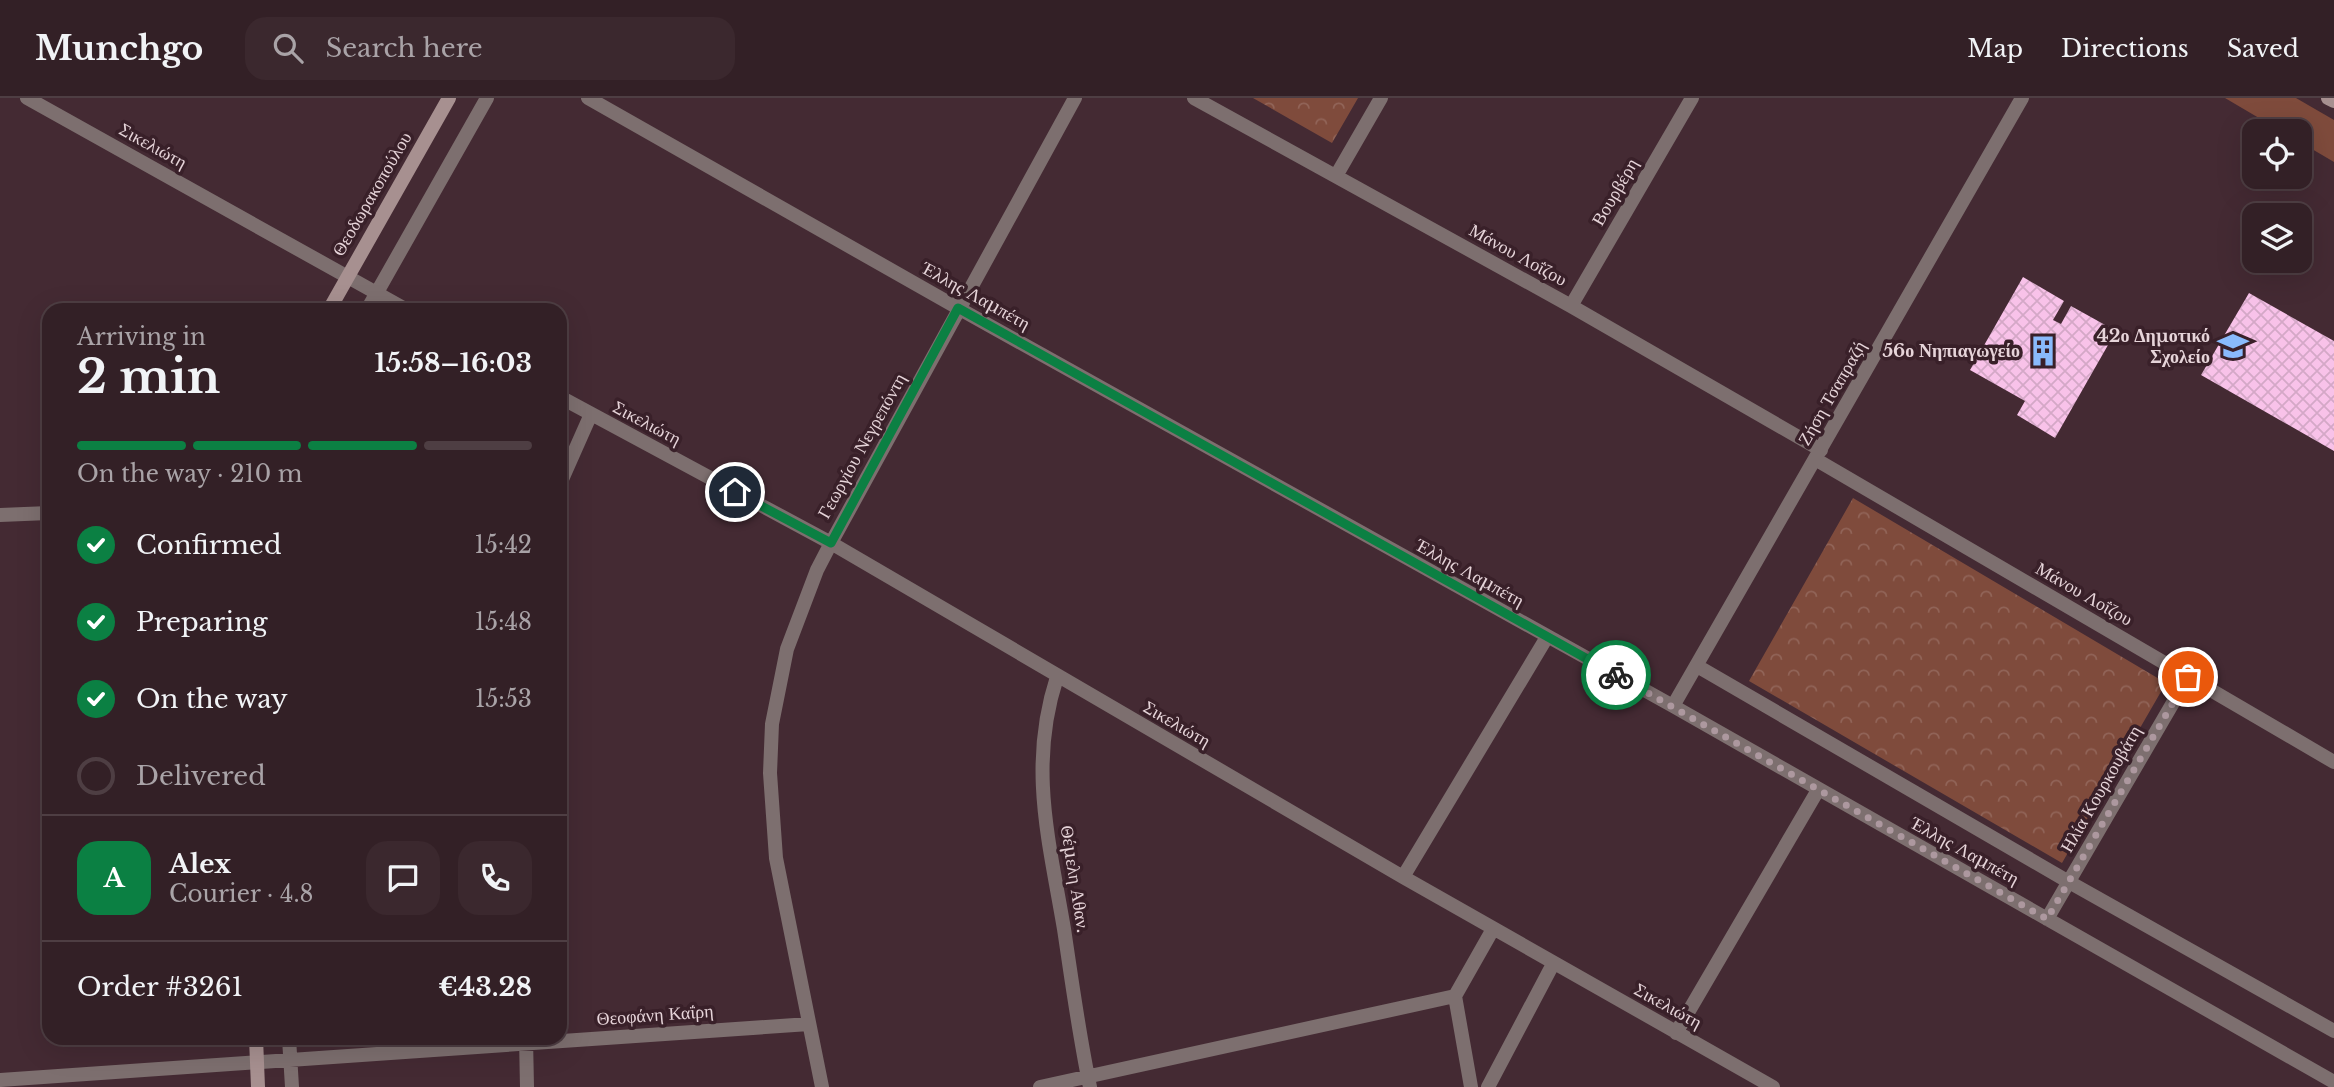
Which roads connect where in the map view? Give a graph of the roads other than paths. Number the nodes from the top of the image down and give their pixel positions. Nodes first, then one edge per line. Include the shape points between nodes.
1 (27, 98) edge
2 (449, 98) edge
3 (487, 98) edge
4 (588, 98) edge
5 (1075, 98) edge
6 (1194, 98) edge
7 (1381, 98) edge
8 (1692, 98) edge
9 (2022, 98) edge
10 (2328, 98) edge
11 (2334, 102) edge
12 (1336, 176) junction
13 (348, 277) junction
14 (376, 293) junction
15 (333, 303) edge
16 (371, 303) edge
17 (394, 303) edge
18 (1572, 306) junction
19 (958, 308) junction
20 (567, 401) edge
21 (591, 414) junction
22 (1818, 455) junction
23 (567, 468) edge
24 (42, 513) edge
25 (0, 515) edge
26 (831, 543) junction
27 (1546, 638) junction
28 (1697, 666) junction
29 (1057, 677) junction
30 (2188, 677) junction
31 (1673, 706) junction
32 (2334, 762) edge
33 (1818, 790) junction
34 (1402, 877) junction
35 (2069, 882) junction
36 (2047, 919) junction
37 (1493, 929) junction
38 (1553, 964) junction
39 (1455, 996) junction
40 (809, 1024) junction
41 (2334, 1031) edge
42 (1676, 1033) junction
43 (567, 1039) edge
44 (256, 1045) edge
45 (289, 1045) edge
46 (474, 1045) edge
47 (526, 1045) edge
48 (290, 1059) junction
49 (257, 1061) junction
50 (0, 1080) edge
51 (1089, 1081) edge
52 (2334, 1082) edge
53 (258, 1087) edge
54 (292, 1087) edge
55 (527, 1087) edge
56 (822, 1087) edge
57 (1040, 1087) edge
58 (1471, 1087) edge
59 (1488, 1087) edge
60 (1773, 1087) edge

1 - 13 street, Σικελιώτη
2 - 13 street, Θεοδωρακοπούλου
3 - 14 street
4 - 19 street, Έλλης Λαμπέτη
5 - 19 street, Γεωργίου Νεγρεπόντη
6 - 12 street, Μάνου Λοΐζου
7 - 12 street
8 - 18 street, Βουρβέρη
9 - 22 street, Ζήση Τσαπραζή
10 - 11 street
12 - 18 street, Μάνου Λοΐζου
13 - 14 street, Σικελιώτη
13 - 15 street, Θεοδωρακοπούλου
14 - 16 street
14 - 17 street, Σικελιώτη
18 - 22 street, Μάνου Λοΐζου
19 - 26 street, Γεωργίου Νεγρεπόντη
19 - 27 street, Έλλης Λαμπέτη
20 - 21 street, Σικελιώτη
21 - 23 street
21 - 26 street, Σικελιώτη
22 - 28 street, Ζήση Τσαπραζή
22 - 30 street, Μάνου Λοΐζου
24 - 25 street
26 - 29 street, Σικελιώτη
26 - 40 street, Γεωργίου Νεγρεπόντη via 787,649 776,696 771,750 776,858
27 - 31 street, Έλλης Λαμπέτη
27 - 34 street
28 - 31 street, Ζήση Τσαπραζή
28 - 35 street
29 - 34 street, Σικελιώτη
29 - 51 street, Θέμελη Αθαν. via 1042,736 1042,789
30 - 32 street, Μάνου Λοΐζου
30 - 35 street, Ηλία Κουρκουβάτη
31 - 33 street, Έλλης Λαμπέτη
33 - 36 street, Έλλης Λαμπέτη
33 - 42 street
34 - 37 street, Σικελιώτη
35 - 36 street, Ηλία Κουρκουβάτη
35 - 41 street
36 - 52 street, Έλλης Λαμπέτη
37 - 38 street, Σικελιώτη
37 - 39 street
38 - 42 street, Σικελιώτη
38 - 59 street
39 - 51 street
39 - 58 street
40 - 43 street, Θεοφάνη Καΐρη
40 - 56 street, Γεωργίου Νεγρεπόντη
42 - 60 street, Σικελιώτη
44 - 49 street
45 - 48 street
46 - 48 street, Θεοφάνη Καΐρη
47 - 55 street
48 - 49 street, Θεοφάνη Καΐρη
48 - 54 street
49 - 50 street, Θεοφάνη Καΐρη
49 - 53 street
51 - 57 street

